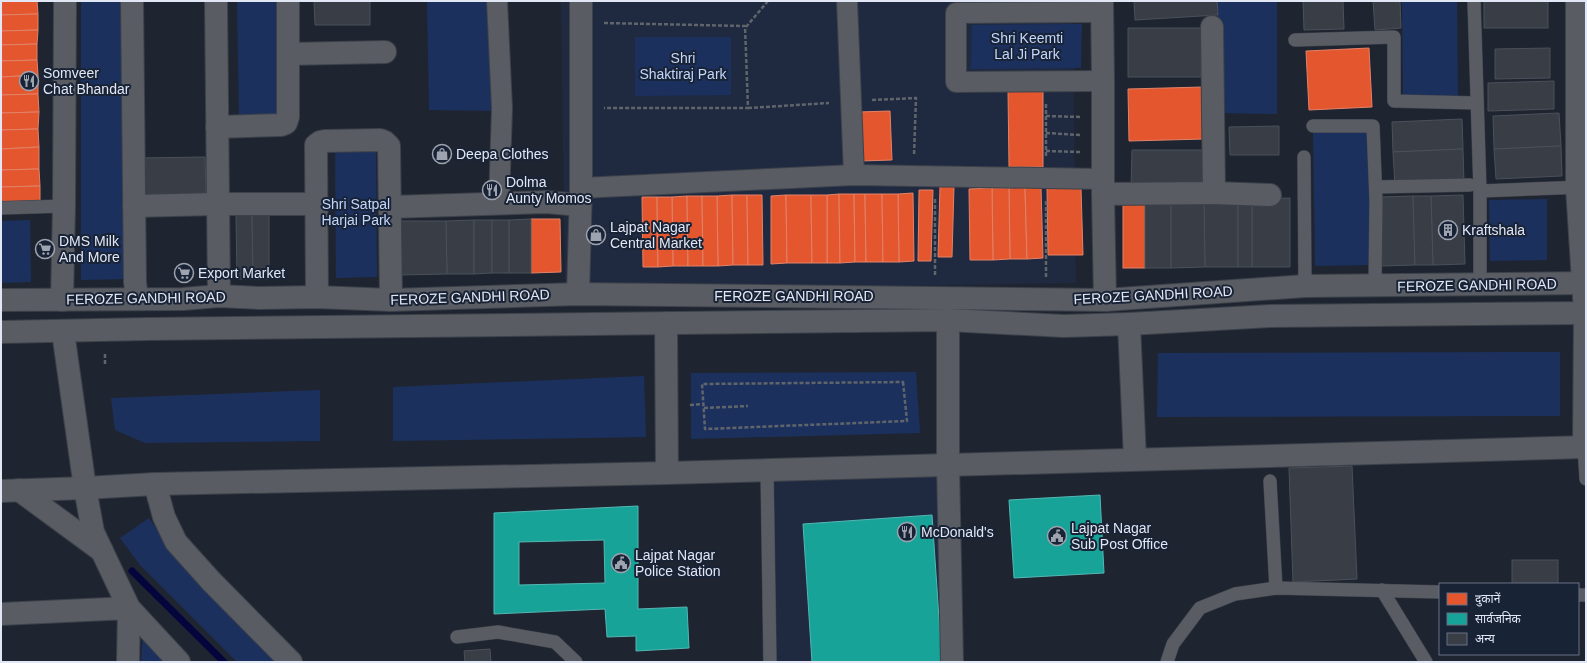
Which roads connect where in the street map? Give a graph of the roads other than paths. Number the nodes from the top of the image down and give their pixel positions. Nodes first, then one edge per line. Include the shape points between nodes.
1 (65, 1) edge
2 (132, 1) edge
3 (216, 1) edge
4 (288, 1) edge
5 (497, 1) edge
6 (581, 1) edge
7 (846, 1) edge
8 (1474, 1) edge
9 (1577, 1) edge
10 (1102, 6) edge
11 (1212, 27) dead end
12 (1295, 40) dead end
13 (385, 52) dead end
14 (288, 54) junction
15 (1103, 81) junction
16 (1477, 103) junction
17 (1313, 126) dead end
18 (217, 128) junction
19 (1304, 157) dead end
20 (854, 175) junction
21 (1103, 187) junction
22 (1376, 187) junction
23 (1475, 188) junction
24 (1582, 188) edge
25 (1214, 194) junction
26 (1270, 195) dead end
27 (581, 196) junction
28 (499, 203) junction
29 (218, 204) junction
30 (316, 204) junction
31 (64, 206) junction
32 (134, 206) junction
33 (390, 207) junction
34 (1, 208) edge
35 (1585, 283) edge
36 (1480, 284) junction
37 (1305, 286) junction
38 (1375, 286) junction
39 (578, 294) junction
40 (219, 296) junction
41 (317, 297) junction
42 (137, 299) junction
43 (1, 300) edge
44 (62, 300) junction
45 (392, 300) junction
46 (1105, 300) junction
47 (1586, 313) edge
48 (948, 320) junction
49 (666, 323) junction
50 (1129, 324) junction
51 (1, 332) edge
52 (63, 332) junction
53 (1585, 447) edge
54 (1135, 459) junction
55 (948, 465) junction
56 (767, 470) junction
57 (667, 473) junction
58 (1586, 479) edge
59 (1270, 482) dead end
60 (155, 484) junction
61 (85, 488) junction
62 (10, 491) edge
63 (102, 551) junction
64 (1276, 588) junction
65 (1382, 590) junction
66 (1439, 592) edge
67 (129, 608) junction
68 (1, 614) edge
69 (456, 637) dead end
70 (128, 662) edge
71 (179, 662) edge
72 (291, 662) edge
73 (576, 662) edge
74 (770, 662) edge
75 (952, 662) edge
76 (1167, 662) edge
77 (1426, 662) edge

1 - 31 street
2 - 32 street
3 - 18 street
4 - 14 street
5 - 28 street via 502,108
6 - 27 street
7 - 20 street
8 - 16 lane
9 - 24 street
10 - 15 street
10 - 15 street via 956,13 956,82
11 - 25 street
12 - 16 lane via 1394,37 1394,101
13 - 14 street
14 - 18 street via 286,123
15 - 21 street
16 - 23 lane
17 - 22 lane via 1373,126
18 - 29 street
19 - 37 lane
20 - 21 street
20 - 27 street
21 - 25 street
21 - 46 street
22 - 23 lane
22 - 38 lane
23 - 24 lane
23 - 36 lane
24 - 35 street
25 - 26 street
27 - 28 street via 546,202
27 - 39 street
28 - 33 street
29 - 30 street
29 - 32 street
29 - 40 street
30 - 33 street via 316,145 325,141 380,140 389,146
30 - 41 street
31 - 34 lane
31 - 44 street
32 - 42 street
33 - 45 street
35 - 36 street, FEROZE GANDHI ROAD
35 - 47 street
36 - 38 street, FEROZE GANDHI ROAD
37 - 38 street, FEROZE GANDHI ROAD
37 - 46 street, FEROZE GANDHI ROAD
39 - 45 street, FEROZE GANDHI ROAD
39 - 46 street, FEROZE GANDHI ROAD
40 - 41 street, FEROZE GANDHI ROAD
40 - 42 street, FEROZE GANDHI ROAD
41 - 45 street, FEROZE GANDHI ROAD
42 - 44 street, FEROZE GANDHI ROAD
43 - 44 street, FEROZE GANDHI ROAD
47 - 50 street, FEROZE GANDHI ROAD via 1270,316
47 - 53 street
48 - 49 street, FEROZE GANDHI ROAD
48 - 50 street, FEROZE GANDHI ROAD via 1064,326
48 - 55 street
49 - 52 street, FEROZE GANDHI ROAD
49 - 57 street
50 - 54 street
51 - 52 street, FEROZE GANDHI ROAD
52 - 61 street
53 - 54 street
53 - 58 lane
54 - 55 street
55 - 56 street
55 - 75 street
56 - 57 street
56 - 74 lane
57 - 60 street
59 - 64 lane
60 - 61 street
60 - 72 street via 164,517 176,542
61 - 62 street
61 - 63 street via 93,532
62 - 63 street
63 - 67 street
64 - 65 lane
64 - 76 lane via 1235,594 1200,608 1173,644
65 - 66 lane
65 - 77 lane
67 - 68 street
67 - 70 street
67 - 71 street
69 - 73 lane via 498,632 555,642

